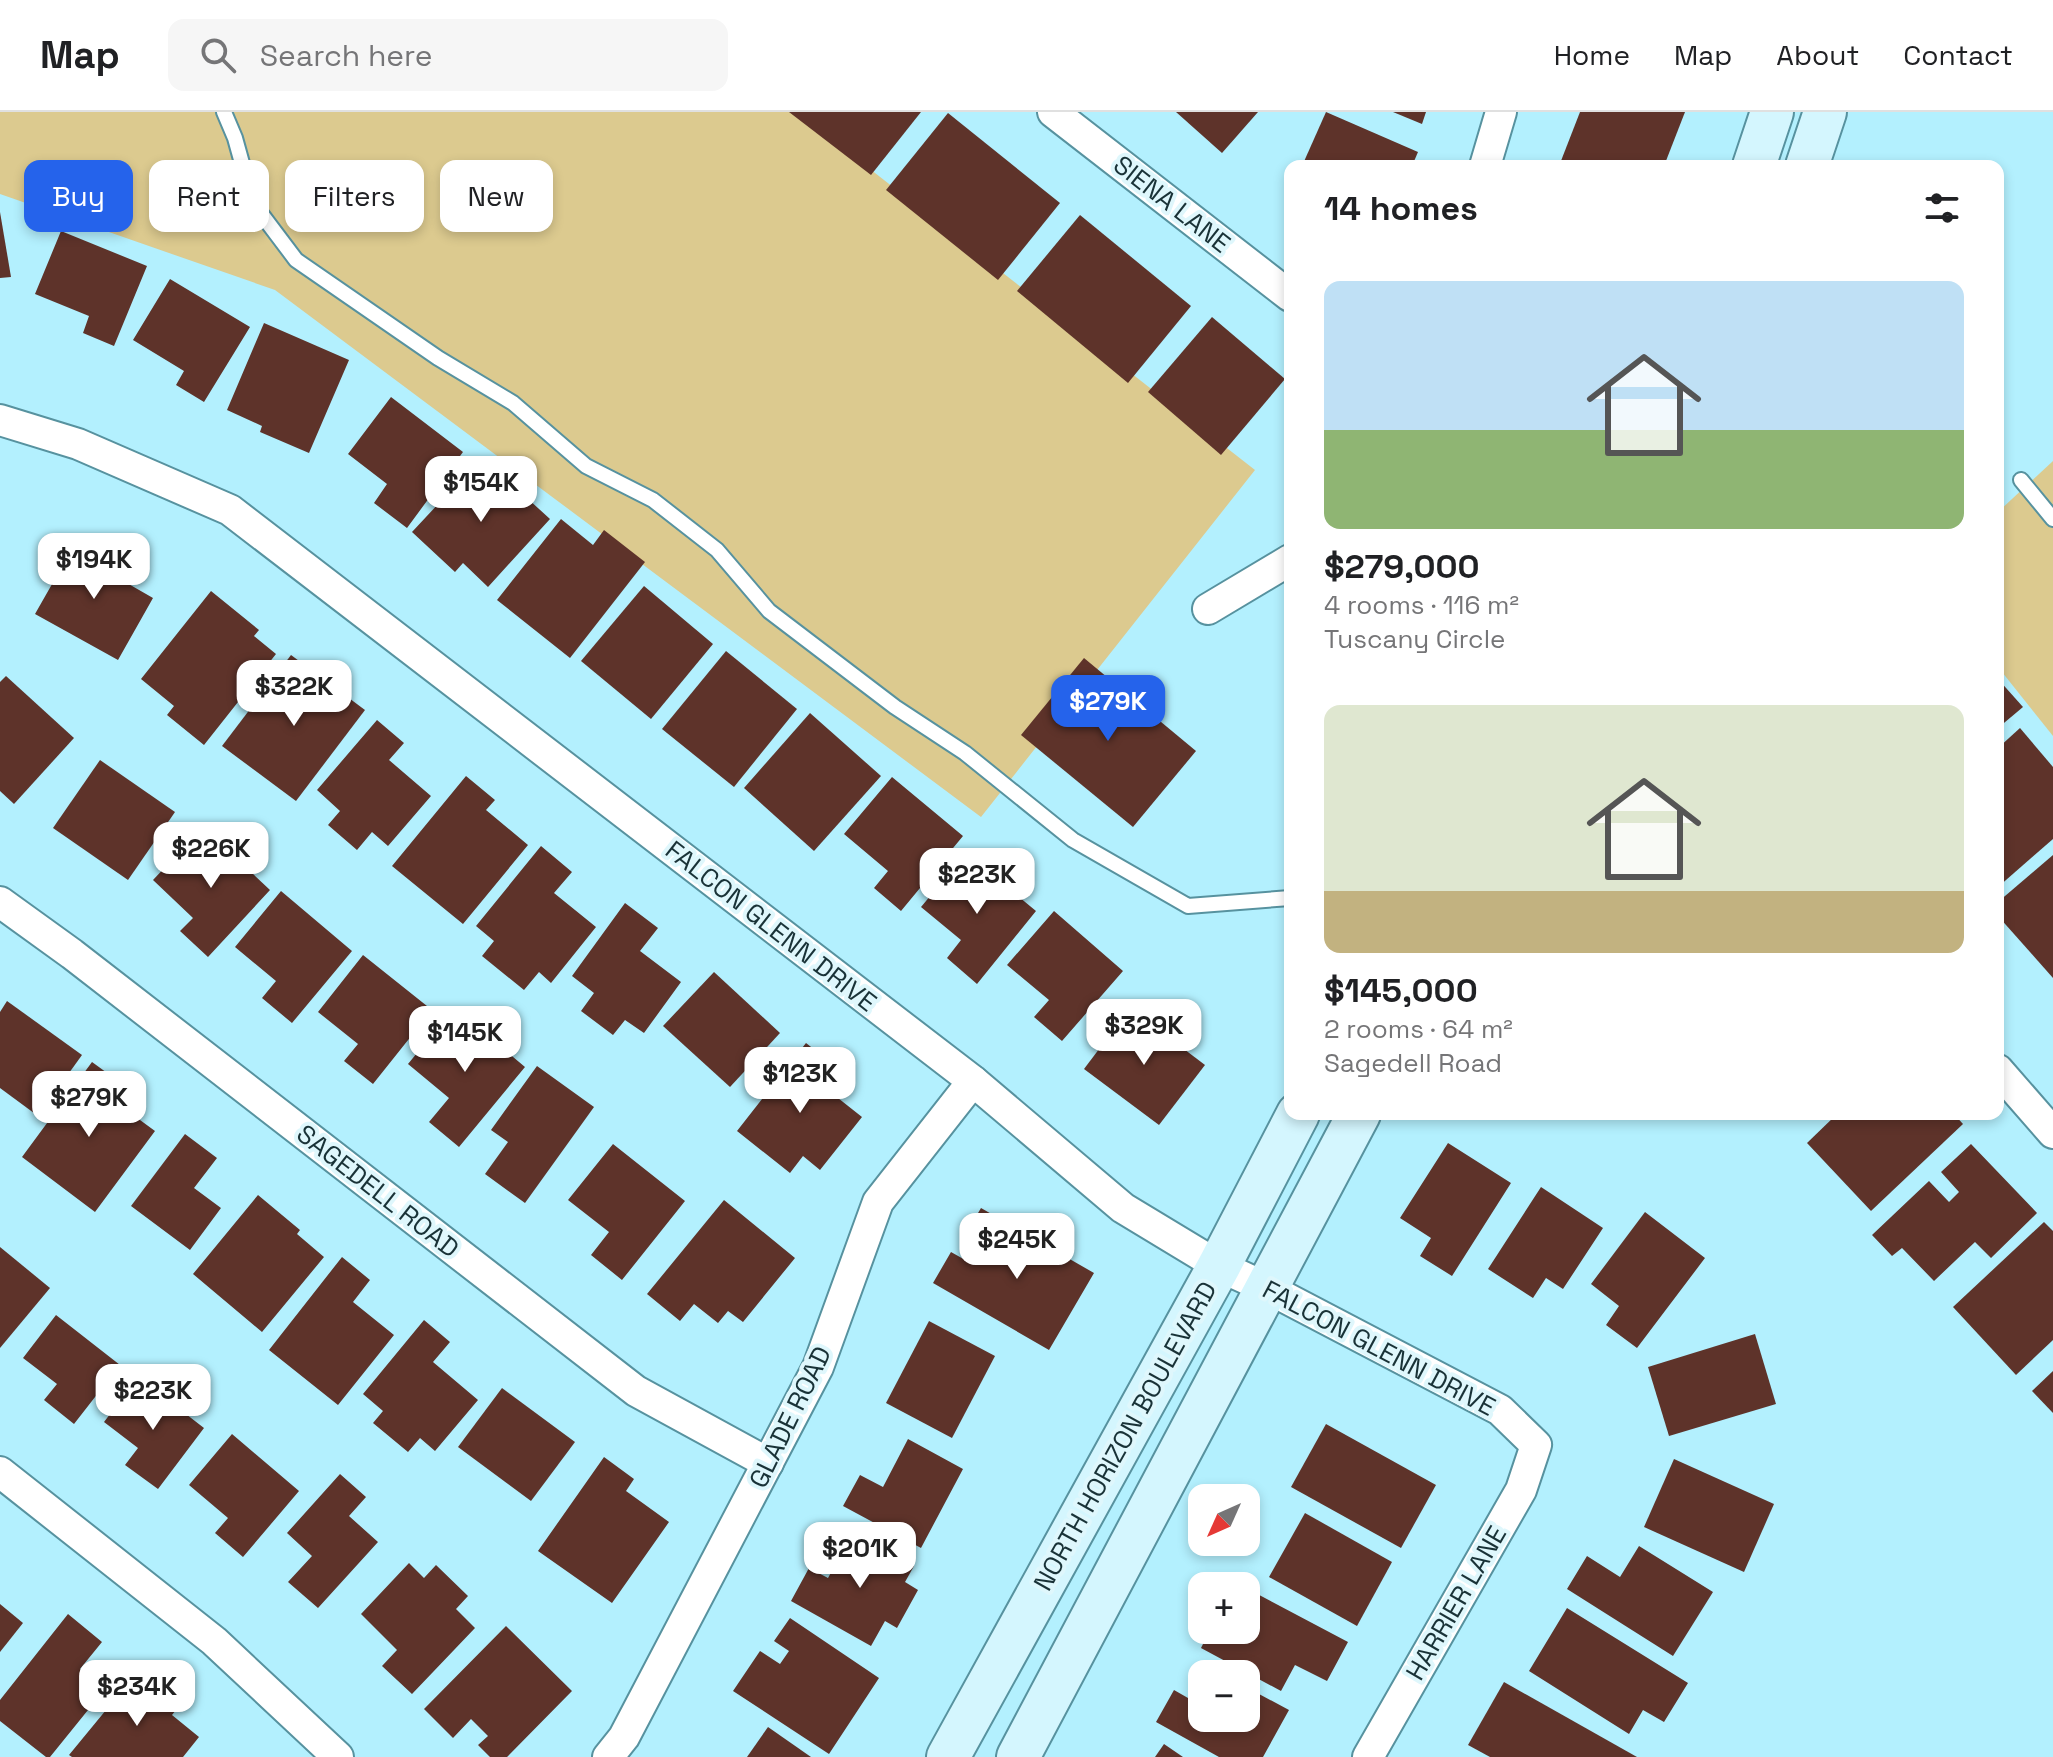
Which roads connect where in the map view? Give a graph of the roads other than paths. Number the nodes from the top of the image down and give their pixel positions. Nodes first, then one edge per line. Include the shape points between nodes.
1 (224, 112) edge
2 (1053, 112) edge
3 (1501, 112) edge
4 (1772, 112) edge
5 (1825, 112) edge
6 (1487, 160) edge
7 (1756, 160) edge
8 (1809, 160) edge
9 (1284, 291) edge
10 (0, 420) edge
11 (2021, 480) dead end
12 (2053, 519) edge
13 (1284, 564) edge
14 (1208, 609) dead end
15 (1284, 898) edge
16 (0, 902) edge
17 (2004, 1077) edge
18 (973, 1081) junction
19 (1295, 1120) edge
20 (1356, 1120) edge
21 (2053, 1133) edge
22 (1219, 1266) junction
23 (1267, 1288) junction
24 (1536, 1445) joint
25 (768, 1463) junction
26 (0, 1472) edge
27 (338, 1757) edge
28 (608, 1757) edge
29 (948, 1757) edge
30 (1018, 1757) edge
31 (1368, 1757) edge

1 - 15 lane via 253,203 296,260 513,403 586,466 653,500 717,550 769,611 965,753 1073,840 1188,906
2 - 9 street, SIENA LANE
3 - 6 street
4 - 7 street
5 - 8 street
10 - 18 street, FALCON GLENN DRIVE via 78,444 230,510
11 - 12 lane
13 - 14 street
16 - 25 street, SAGEDELL ROAD via 636,1391
17 - 21 street
18 - 22 street, FALCON GLENN DRIVE via 1123,1208
18 - 25 street, GLADE ROAD via 878,1202 818,1367
19 - 22 street, NORTH HORIZON BOULEVARD
20 - 23 street, NORTH HORIZON BOULEVARD
22 - 23 street, FALCON GLENN DRIVE
22 - 29 street, NORTH HORIZON BOULEVARD
23 - 24 street, FALCON GLENN DRIVE via 1500,1410
23 - 30 street, NORTH HORIZON BOULEVARD
24 - 31 street, HARRIER LANE via 1521,1490
25 - 28 street, GLADE ROAD via 624,1737
26 - 27 street via 214,1641

